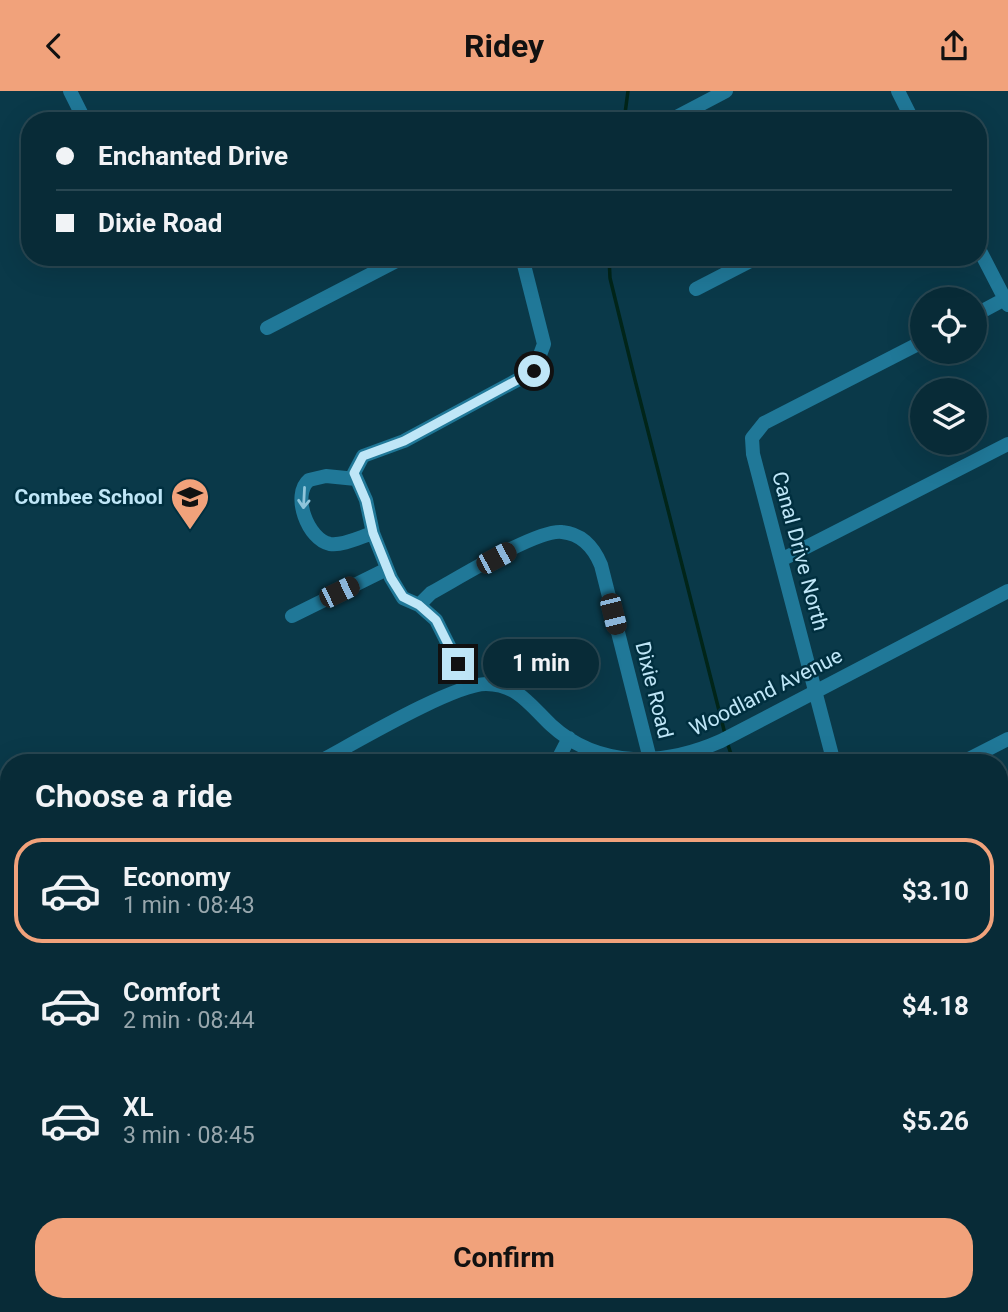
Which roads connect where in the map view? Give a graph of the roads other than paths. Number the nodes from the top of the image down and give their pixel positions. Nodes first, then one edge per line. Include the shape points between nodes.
1 (70, 91) edge
2 (726, 91) edge
3 (898, 91) edge
4 (80, 112) edge
5 (686, 112) edge
6 (908, 112) edge
7 (987, 265) edge
8 (387, 266) edge
9 (524, 266) edge
10 (741, 266) edge
11 (696, 289) dead end
12 (1006, 302) edge
13 (987, 310) edge
14 (267, 328) dead end
15 (910, 348) edge
16 (1008, 444) edge
17 (356, 479) junction
18 (373, 533) junction
19 (781, 560) junction
20 (387, 569) junction
21 (1007, 593) edge
22 (419, 605) junction
23 (292, 615) dead end
24 (469, 686) junction
25 (815, 691) junction
26 (569, 738) junction
27 (1008, 739) edge
28 (335, 754) edge
29 (561, 754) edge
30 (601, 754) edge
31 (649, 754) edge
32 (686, 754) edge
33 (832, 754) edge
34 (979, 754) edge

1 - 4 street
2 - 5 street
3 - 6 street
7 - 12 street
8 - 14 street
9 - 17 street via 544,344 534,371 404,441 363,456 354,473
10 - 11 street
12 - 13 street
15 - 19 street, Canal Drive North via 764,423 756,432 751,446
16 - 19 street
17 - 18 street
17 -> 18 street via 326,476 309,480 302,495 304,517 323,541 331,544
18 - 20 street
19 - 25 street, Canal Drive North
20 - 22 street via 403,597
20 - 23 street
21 - 25 street, Woodland Avenue
22 - 24 street via 436,620
22 - 31 street, Dixie Road via 431,593 540,535 562,531 582,538 601,565
24 - 26 street, Woodland Avenue via 516,690
24 - 28 street, Woodland Avenue
25 - 32 street, Woodland Avenue
25 - 33 street, Canal Drive North
26 - 29 street
26 - 30 street, Woodland Avenue
27 - 34 street

